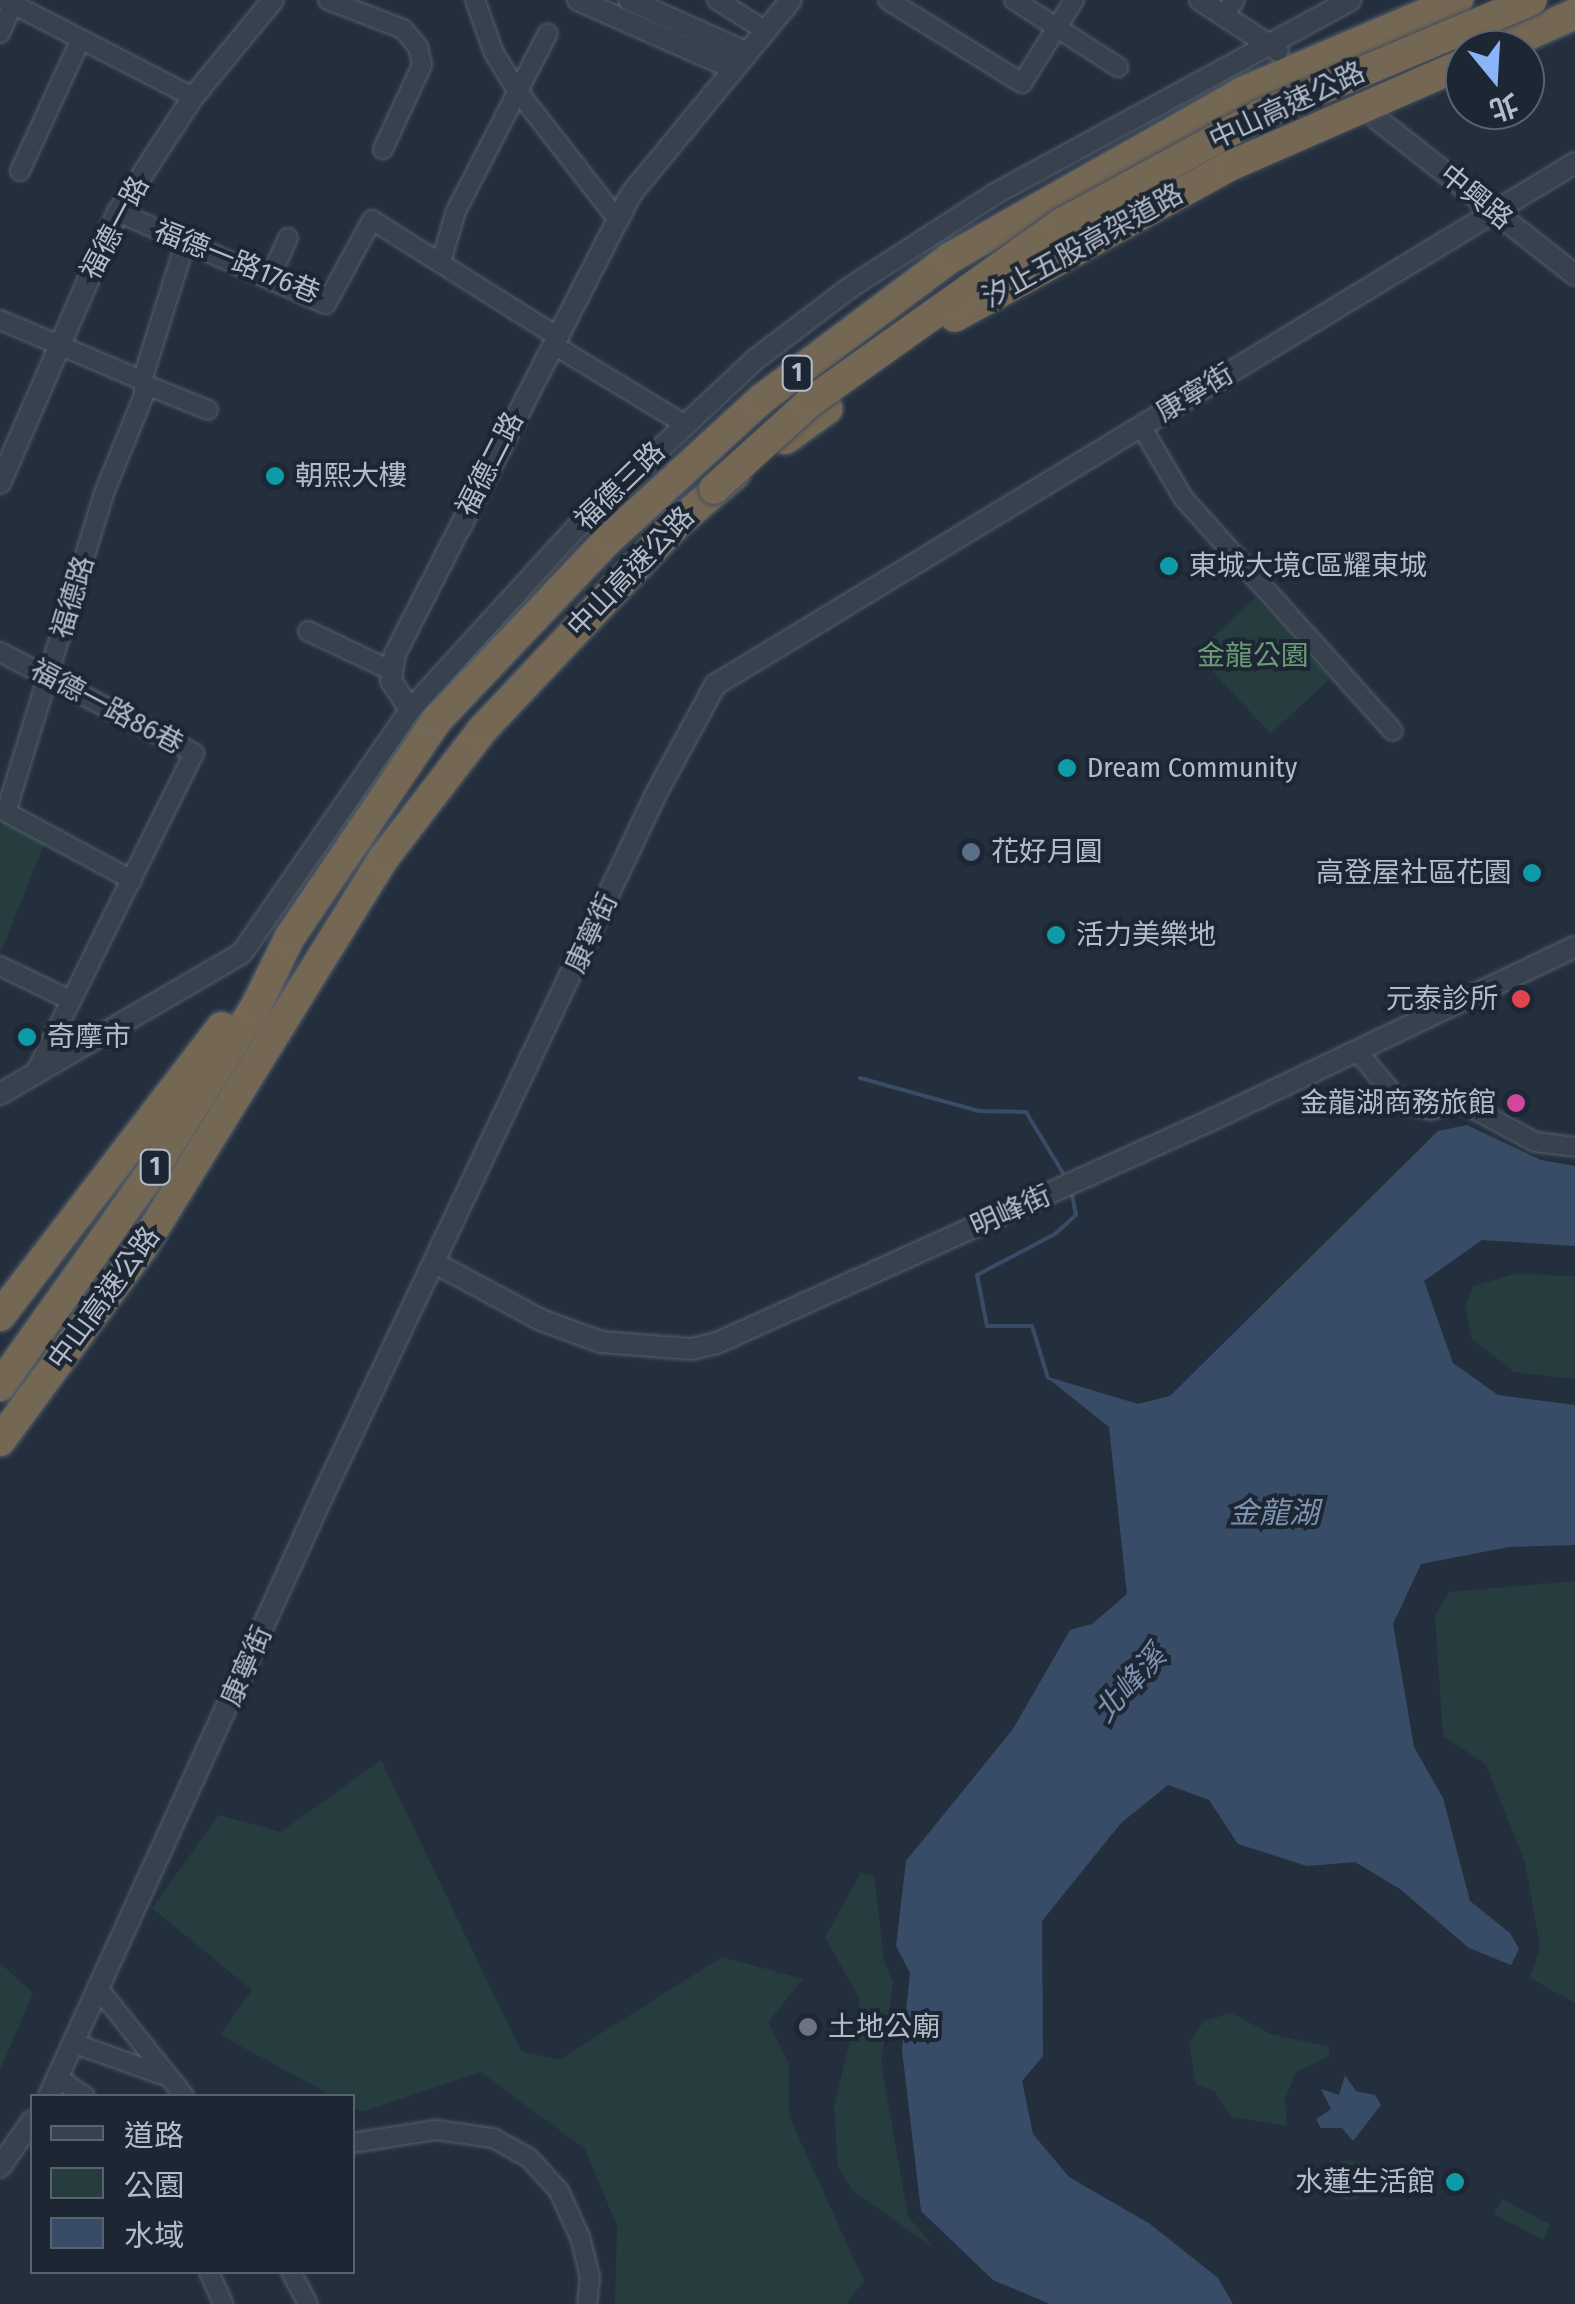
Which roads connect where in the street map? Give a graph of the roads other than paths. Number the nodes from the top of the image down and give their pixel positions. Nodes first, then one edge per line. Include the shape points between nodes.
1 (274, 0) edge
2 (328, 0) edge
3 (475, 0) edge
4 (578, 0) edge
5 (629, 0) edge
6 (717, 0) edge
7 (791, 0) edge
8 (1014, 0) edge
9 (1074, 0) edge
10 (1200, 0) edge
11 (1458, 0) edge
12 (1532, 0) edge
13 (891, 1) edge
14 (9, 2) edge
15 (1339, 2) edge
16 (1229, 7) edge
17 (1575, 14) edge
18 (1056, 28) junction
19 (1539, 30) edge
20 (766, 31) junction
21 (0, 33) edge
22 (548, 33) dead end
23 (80, 39) junction
24 (1275, 48) junction
25 (739, 60) junction
26 (1118, 67) dead end
27 (1445, 72) edge
28 (516, 88) junction
29 (194, 98) junction
30 (1378, 119) dead end
31 (383, 149) dead end
32 (1575, 163) edge
33 (20, 171) dead end
34 (1492, 211) junction
35 (118, 212) junction
36 (618, 220) junction
37 (288, 238) dead end
38 (185, 244) junction
39 (441, 262) junction
40 (1575, 275) edge
41 (270, 278) junction
42 (0, 320) edge
43 (556, 341) junction
44 (56, 343) junction
45 (144, 383) junction
46 (208, 410) dead end
47 (684, 424) junction
48 (1141, 426) junction
49 (1, 479) edge
50 (714, 489) junction
51 (308, 631) dead end
52 (0, 652) edge
53 (390, 670) junction
54 (48, 674) junction
55 (410, 710) junction
56 (1393, 731) dead end
57 (3, 811) edge
58 (132, 880) junction
59 (290, 937) junction
60 (1575, 947) edge
61 (0, 966) edge
62 (70, 1000) junction
63 (1358, 1052) junction
64 (34, 1076) junction
65 (0, 1094) edge
66 (1575, 1146) edge
67 (435, 1263) junction
68 (0, 1316) edge
69 (0, 1386) edge
70 (0, 1441) edge
71 (101, 1992) junction
72 (76, 2044) junction
73 (160, 2074) junction
74 (55, 2088) edge
75 (182, 2094) edge
76 (30, 2124) edge
77 (355, 2144) edge
78 (0, 2168) edge
79 (210, 2274) edge
80 (292, 2274) edge
81 (223, 2304) edge
82 (308, 2304) edge
83 (587, 2304) edge

1 - 29 street, 福德一路
2 - 31 street via 403,29 418,48 422,64
3 - 28 street via 494,54
4 - 25 street
5 - 25 street
6 - 20 street
7 - 20 street, 福德二路
8 - 18 street
9 - 18 street
10 - 16 street
11 - 59 highway, 中山高速公路 / 1 via 1242,92 950,258 762,398 609,539 437,720
12 - 50 highway, 中山高速公路 / 1, bridge via 1260,115 1062,224 810,402
13 - 18 street via 1022,83
14 - 21 street
14 - 23 street
15 - 24 street, 福德三路
16 - 24 street
17 - 19 highway
18 - 26 street
20 - 25 street, 福德二路
22 - 28 street
23 - 29 street
23 - 33 street
24 - 47 street, 福德三路 via 1024,176 897,256 756,360
25 - 36 street, 福德二路 via 664,148
27 - 50 highway, 汐止五股高架道路 / 1, bridge via 1232,165 1065,253 948,321
28 - 36 street
28 - 39 street via 456,211
29 - 35 street, 福德一路
30 - 34 street, 中興路
32 - 34 street, 康寧街
34 - 40 street, 中興路
34 - 48 street, 康寧街
35 - 38 street, 福德一路176巷
35 - 44 street, 福德一路
36 - 43 street, 福德二路
37 - 41 street
38 - 41 street, 福德一路176巷
38 - 45 street, 福德路
39 - 41 street, 福德一路176巷 via 372,220 326,304
39 - 43 street
42 - 44 street
43 - 47 street
43 - 53 street, 福德二路
44 - 45 street
44 - 49 street, 福德一路
45 - 46 street
45 - 54 street, 福德路
47 - 55 street, 福德三路 via 578,526
48 - 56 street via 1184,499
48 - 67 street, 康寧街 via 714,685
50 - 70 highway, 中山高速公路 / 1 via 482,730 383,859 144,1246
51 - 53 street
52 - 54 street, 福德一路86巷
53 - 55 street via 398,700
54 - 57 street, 福德路
54 - 58 street, 福德一路86巷 via 194,752
55 - 64 street, 福德三路 via 242,953
57 - 58 street
58 - 62 street, 福德一路86巷
59 - 68 highway
59 - 69 highway, 中山高速公路 / 1 via 256,1006 155,1167
60 - 63 street, 明峰街
61 - 62 street
62 - 64 street, 福德一路86巷
63 - 66 street via 1402,1103 1432,1110 1460,1101 1535,1142
63 - 67 street, 明峰街 via 691,1349 601,1342 541,1320
64 - 65 street, 福德三路
67 - 71 street, 康寧街
71 - 72 street, 康寧街
71 - 73 street
72 - 73 street
72 - 74 street, 康寧街
73 - 75 street
76 - 78 street
77 - 83 street via 436,2130 493,2138 529,2158 559,2190 580,2237 590,2277
79 - 81 street
80 - 82 street

